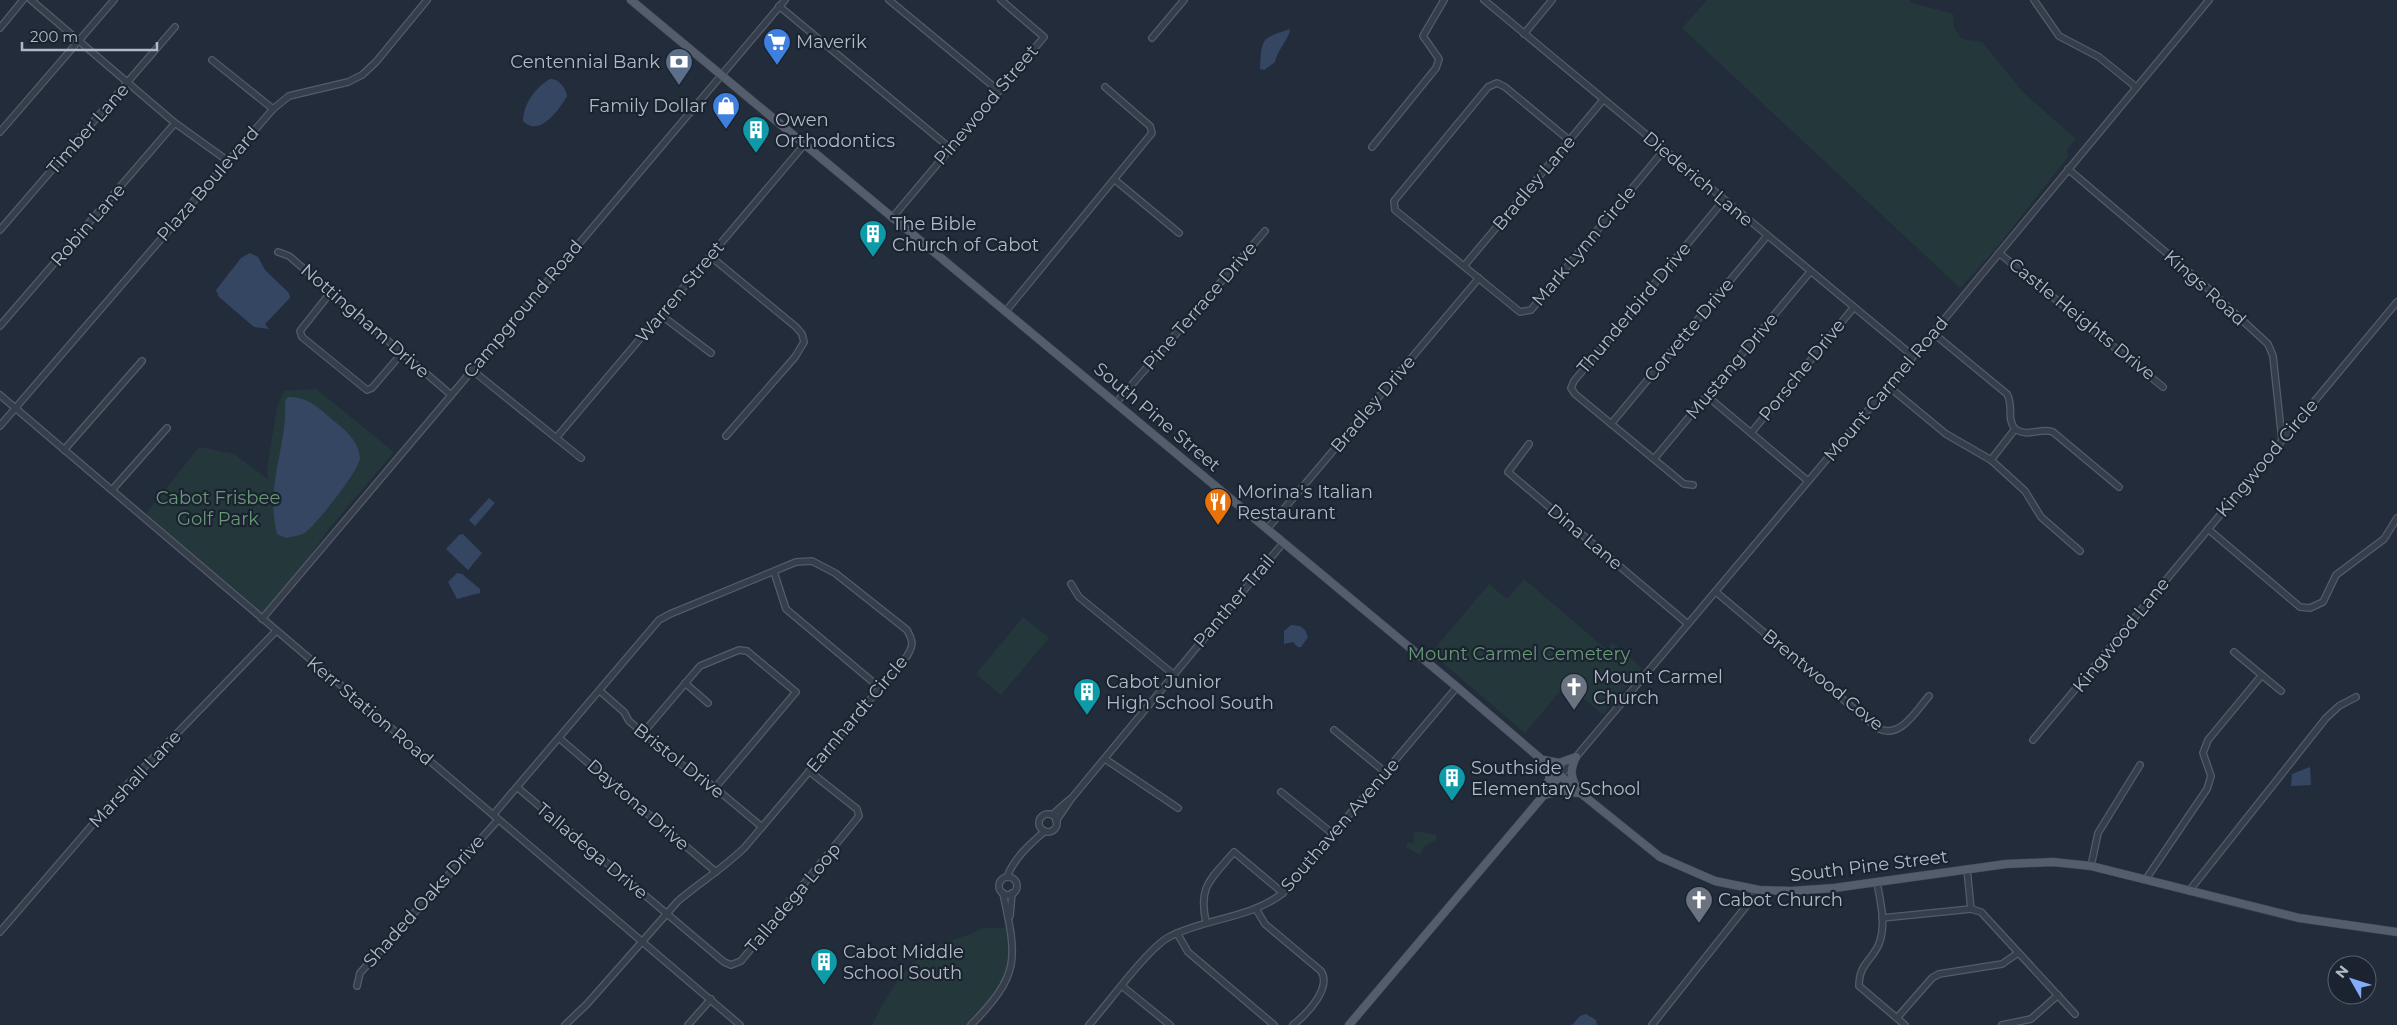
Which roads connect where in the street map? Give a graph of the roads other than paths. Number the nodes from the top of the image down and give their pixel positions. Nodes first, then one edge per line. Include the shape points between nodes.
1 (23, 0) edge
2 (31, 0) edge
3 (114, 0) edge
4 (427, 0) edge
5 (632, 0) edge
6 (785, 0) edge
7 (889, 0) edge
8 (1000, 0) edge
9 (1184, 0) edge
10 (1444, 0) edge
11 (1484, 0) edge
12 (1552, 0) edge
13 (2034, 0) edge
14 (2206, 1) edge
15 (779, 6) junction
16 (175, 27) dead end
17 (0, 28) edge
18 (1524, 34) junction
19 (1152, 38) dead end
20 (79, 41) junction
21 (212, 60) dead end
22 (722, 74) junction
23 (128, 82) junction
24 (1105, 87) dead end
25 (2136, 87) junction
26 (999, 91) junction
27 (1603, 100) junction
28 (273, 109) junction
29 (175, 123) junction
30 (0, 132) edge
31 (1569, 140) junction
32 (804, 145) junction
33 (1372, 147) dead end
34 (950, 148) junction
35 (1664, 150) junction
36 (228, 161) junction
37 (2068, 169) junction
38 (1114, 180) junction
39 (1723, 200) junction
40 (892, 218) junction
41 (0, 230) edge
42 (1265, 231) dead end
43 (1179, 233) dead end
44 (1767, 236) junction
45 (278, 252) dead end
46 (1999, 252) junction
47 (710, 256) junction
48 (1464, 266) junction
49 (1810, 272) junction
50 (1479, 278) junction
51 (331, 292) junction
52 (2397, 302) edge
53 (1854, 307) junction
54 (1006, 311) junction
55 (661, 315) junction
56 (0, 326) edge
57 (1933, 333) junction
58 (402, 353) junction
59 (710, 353) dead end
60 (1913, 356) junction
61 (142, 361) dead end
62 (472, 370) junction
63 (1888, 386) junction
64 (2163, 387) dead end
65 (450, 394) junction
66 (0, 395) edge
67 (1707, 396) junction
68 (1116, 403) junction
69 (15, 408) junction
70 (1612, 424) junction
71 (0, 426) edge
72 (167, 428) dead end
73 (2015, 429) junction
74 (1751, 433) junction
75 (726, 436) dead end
76 (556, 438) junction
77 (2282, 440) junction
78 (1529, 444) dead end
79 (64, 450) junction
80 (581, 458) dead end
81 (1654, 459) junction
82 (1991, 460) junction
83 (1808, 481) junction
84 (1693, 485) dead end
85 (2119, 487) dead end
86 (112, 490) junction
87 (2397, 518) edge
88 (1267, 529) junction
89 (2208, 529) junction
90 (1283, 543) junction
91 (2080, 551) dead end
92 (774, 572) junction
93 (1070, 584) dead end
94 (1716, 592) junction
95 (262, 619) junction
96 (1688, 624) junction
97 (276, 631) junction
98 (2234, 652) dead end
99 (1173, 674) junction
100 (2261, 676) junction
101 (685, 683) junction
102 (1457, 687) junction
103 (880, 688) junction
104 (600, 691) junction
105 (2281, 691) dead end
106 (1929, 696) dead end
107 (2356, 697) dead end
108 (708, 703) dead end
109 (1334, 730) dead end
110 (643, 733) junction
111 (560, 738) junction
112 (2033, 740) dead end
113 (1576, 757) junction
114 (1105, 759) junction
115 (1544, 760) junction
116 (2140, 765) dead end
117 (810, 771) junction
118 (1385, 772) junction
119 (1560, 776) junction
120 (518, 788) junction
121 (715, 788) junction
122 (1281, 792) dead end
123 (1581, 793) junction
124 (1544, 794) junction
125 (1071, 799) junction
126 (1178, 808) dead end
127 (1052, 815) junction
128 (496, 818) junction
129 (1056, 821) junction
130 (762, 827) junction
131 (1040, 827) junction
132 (1046, 831) junction
133 (1333, 834) junction
134 (1033, 841) junction
135 (1015, 861) junction
136 (2091, 866) junction
137 (1967, 869) junction
138 (716, 872) junction
139 (1007, 877) junction
140 (2146, 878) junction
141 (1014, 879) junction
142 (1877, 882) junction
143 (1759, 890) junction
144 (2189, 891) junction
145 (1003, 893) junction
146 (1012, 893) junction
147 (1283, 893) junction
148 (1256, 909) junction
149 (1971, 909) junction
150 (667, 914) junction
151 (1010, 916) junction
152 (1882, 918) junction
153 (1206, 922) junction
154 (0, 932) edge
155 (2397, 932) edge
156 (1177, 933) junction
157 (642, 942) junction
158 (2018, 953) junction
159 (357, 986) dead end
160 (1122, 986) junction
161 (2058, 996) junction
162 (711, 999) junction
163 (2075, 1014) dead end
164 (1897, 1018) junction
165 (691, 1024) edge
166 (565, 1025) edge
167 (740, 1025) edge
168 (971, 1025) edge
169 (1090, 1025) edge
170 (1170, 1025) edge
171 (1274, 1025) edge
172 (1293, 1025) edge
173 (1350, 1025) edge
174 (1652, 1025) edge
175 (1905, 1025) edge
176 (2002, 1025) edge

1 - 17 street
2 - 20 street
3 - 20 street
4 - 28 street, Plaza Boulevard via 362,75 348,82 289,96
5 - 22 main road, South Pine Street
6 - 15 street, Campground Road
7 - 26 street
8 - 26 street, Pinewood Street via 1044,36
9 - 19 street
10 - 33 street via 1423,36 1439,59 1436,68
11 - 18 street, Diederich Lane
12 - 18 street
13 - 25 street via 2059,36 2099,57
14 - 25 street, Mount Carmel Road
15 - 22 street, Campground Road
15 - 34 street
16 - 23 street, Timber Lane
18 - 27 street, Diederich Lane
20 - 23 street
20 - 30 street
21 - 28 street
22 - 32 main road, South Pine Street
22 - 62 street, Campground Road
23 - 29 street
23 - 41 street, Timber Lane
24 - 38 street via 1152,131
25 - 37 street, Mount Carmel Road
26 - 34 street, Pinewood Street
27 - 31 street, Bradley Lane
27 - 35 street, Diederich Lane
28 - 36 street, Plaza Boulevard
29 - 36 street
29 - 56 street, Robin Lane
31 - 48 street, Bradley Lane
31 - 48 street, Mark Lynn Circle via 1505,87 1497,83 1488,87 1394,201 1396,210
32 - 40 main road, South Pine Street
32 - 47 street, Warren Street
34 - 40 street, Pinewood Street
35 - 39 street, Diederich Lane
35 - 50 street, Mark Lynn Circle via 1531,310 1520,312
36 - 69 street, Plaza Boulevard
37 - 46 street, Mount Carmel Road
37 - 77 street, Kings Road via 2268,344 2273,356
38 - 43 street
38 - 54 street
39 - 44 street, Diederich Lane
39 - 70 street, Thunderbird Drive via 1574,381 1571,388 1575,394
40 - 54 main road, South Pine Street
42 - 68 street, Pine Terrace Drive
44 - 49 street, Diederich Lane
44 - 70 street, Corvette Drive
45 - 51 street, Nottingham Drive via 290,256
46 - 57 street, Mount Carmel Road
46 - 64 street, Castle Heights Drive
47 - 55 street, Warren Street
47 - 75 street via 796,327 804,342
48 - 50 street, Mark Lynn Circle
49 - 53 street, Diederich Lane
49 - 67 street, Mustang Drive
50 - 88 street, Bradley Drive
51 - 58 street, Nottingham Drive
51 - 58 street via 303,325 302,337 367,390
52 - 77 street, Kingwood Circle
53 - 60 street, Diederich Lane
53 - 74 street, Porsche Drive
54 - 68 main road, South Pine Street
55 - 59 street
55 - 76 street, Warren Street
57 - 60 street, Mount Carmel Road
57 - 73 street via 2007,394 2011,402 2009,418
58 - 65 street, Nottingham Drive
60 - 63 street, Mount Carmel Road
61 - 79 street
62 - 65 street, Campground Road
62 - 76 street
63 - 82 street via 1946,434
63 - 83 street, Mount Carmel Road
65 - 95 street, Campground Road
66 - 69 street, Kerr Station Road
67 - 74 street
67 - 81 street, Mustang Drive
68 - 88 main road, South Pine Street
69 - 71 street, Plaza Boulevard
69 - 79 street, Kerr Station Road
70 - 81 street, Thunderbird Drive
72 - 86 street
73 - 82 street
73 - 85 street via 2026,434 2046,429 2053,432
74 - 83 street
76 - 80 street
77 - 89 street, Kingwood Circle
78 - 96 street, Dina Lane via 1508,472
79 - 86 street, Kerr Station Road
81 - 84 street, Thunderbird Drive via 1684,484
82 - 91 street via 2025,491 2041,517
83 - 94 street, Mount Carmel Road
86 - 95 street, Kerr Station Road
87 - 89 street, Kingwood Circle via 2384,540 2336,575 2323,602 2310,608 2300,607
88 - 90 main road, South Pine Street
89 - 112 street, Kingwood Lane
90 - 99 street, Panther Trail
90 - 102 main road, South Pine Street
92 - 103 street via 786,609
92 - 103 street, Earnhardt Circle via 796,562 812,561 822,565 907,630 913,641 912,648
92 - 104 street, Earnhardt Circle via 659,620
93 - 99 street via 1079,597
94 - 96 street, Mount Carmel Road
94 - 106 street, Brentwood Cove via 1886,733 1902,726
95 - 97 street, Kerr Station Road
96 - 113 street, Mount Carmel Road
97 - 128 street, Kerr Station Road
97 - 154 street, Marshall Lane via 124,788
98 - 100 street
99 - 114 street, Panther Trail
100 - 105 street
100 - 140 street via 2208,740 2203,753 2211,776 2207,789
101 - 108 street
101 - 110 street
101 - 121 street via 700,666 743,650 796,692
102 - 115 main road, South Pine Street
102 - 118 street, Southaven Avenue
103 - 117 street, Earnhardt Circle
104 - 110 street, Bristol Drive
104 - 111 street, Earnhardt Circle
107 - 144 street via 2326,718
109 - 118 street
110 - 121 street, Bristol Drive
111 - 120 street, Earnhardt Circle
111 - 138 street, Daytona Drive
113 - 115 main road via 1559,763
113 - 119 street, Mount Carmel Road
113 - 123 main road via 1571,774
114 - 125 street, Panther Trail
114 - 126 street
115 - 119 main road, South Pine Street
115 - 124 main road via 1550,776
116 - 136 street via 2098,833
117 - 130 street, Earnhardt Circle
117 - 150 street, Talladega Loop via 857,809 859,816 741,961 731,965 724,962
118 - 133 street, Southaven Avenue
119 - 123 main road, South Pine Street
119 - 124 main road
120 - 128 street, Earnhardt Circle
120 - 150 street, Talladega Drive
121 - 130 street, Bristol Drive
122 - 133 street
123 - 124 main road via 1568,790
123 - 143 main road, South Pine Street via 1660,857 1715,881
124 - 173 main road
125 - 127 street, Panther Trail
125 - 129 street, Panther Trail
127 - 129 street
127 - 131 street via 1041,817
128 - 157 street, Kerr Station Road
128 - 159 street, Shaded Oaks Drive via 360,972
129 - 132 street via 1052,830
130 - 138 street, Earnhardt Circle via 726,866
131 - 132 street
131 - 134 street
132 - 134 street
133 - 147 street, Southaven Avenue
134 - 135 street
135 - 139 street
135 - 141 street
136 - 137 main road, South Pine Street via 2053,862
136 - 140 main road, South Pine Street
137 - 142 main road, South Pine Street
137 - 149 street
138 - 150 street, Earnhardt Circle via 693,888
139 - 141 street
139 - 145 street via 1000,884
140 - 144 main road, South Pine Street
141 - 146 street via 1017,885
142 - 143 main road, South Pine Street via 1791,891
142 - 152 street
143 - 174 street
144 - 155 main road, South Pine Street via 2299,918
145 - 146 street
145 - 151 street
146 - 151 street
147 - 148 street, Southaven Avenue
147 - 153 street via 1234,852 1202,896
148 - 153 street, Southaven Avenue
148 - 172 street via 1265,924 1321,971 1325,980 1323,991
149 - 152 street
149 - 158 street via 1981,912
150 - 157 street, Earnhardt Circle
151 - 168 street via 1011,970 991,1005
152 - 164 street via 1879,942 1859,973 1859,986
153 - 156 street, Southaven Avenue
156 - 160 street, Southaven Avenue via 1161,942
156 - 171 street via 1188,952
157 - 162 street, Kerr Station Road
157 - 166 street, Earnhardt Circle
158 - 161 street
158 - 164 street via 2002,964 1939,974
160 - 169 street, Southaven Avenue
160 - 170 street
161 - 163 street
161 - 176 street via 2031,1019
162 - 165 street
162 - 167 street, Kerr Station Road
164 - 175 street

